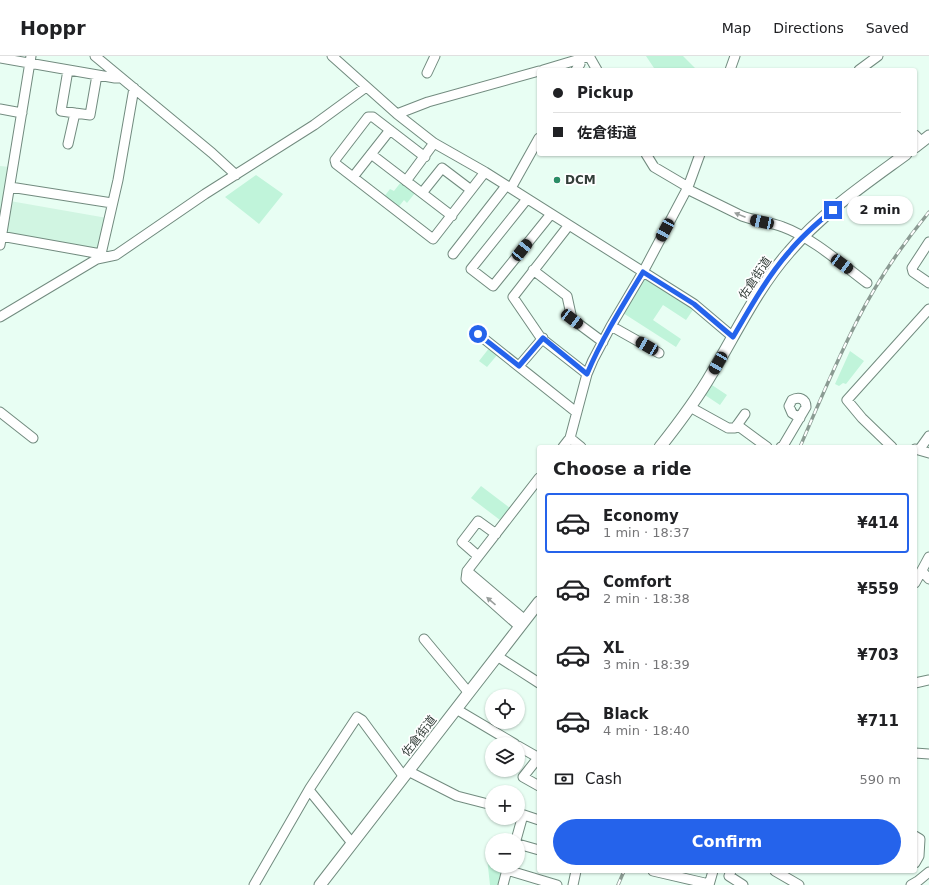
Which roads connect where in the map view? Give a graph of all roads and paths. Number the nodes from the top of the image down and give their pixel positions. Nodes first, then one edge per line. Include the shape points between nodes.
1 (95, 56) edge
2 (332, 56) edge
3 (435, 56) edge
4 (590, 56) edge
5 (735, 56) edge
6 (878, 56) edge
7 (0, 58) edge
8 (578, 58) junction
9 (31, 60) edge
10 (549, 68) edge
11 (577, 68) edge
12 (596, 68) edge
13 (731, 68) edge
14 (863, 68) edge
15 (68, 70) junction
16 (537, 72) edge
17 (427, 73) dead end
18 (97, 75) junction
19 (121, 78) junction
20 (366, 87) junction
21 (134, 88) junction
22 (0, 109) edge
23 (22, 113) junction
24 (75, 113) junction
25 (397, 114) junction
26 (390, 130) junction
27 (537, 141) edge
28 (434, 143) junction
29 (68, 144) dead end
30 (371, 154) junction
31 (647, 156) edge
32 (699, 156) edge
33 (903, 156) edge
34 (424, 157) junction
35 (485, 172) junction
36 (236, 175) junction
37 (353, 177) junction
38 (406, 181) junction
39 (10, 186) junction
40 (508, 187) junction
41 (688, 188) junction
42 (471, 190) junction
43 (422, 193) junction
44 (527, 199) junction
45 (112, 203) junction
46 (551, 214) junction
47 (452, 216) junction
48 (569, 225) junction
49 (803, 236) junction
50 (0, 239) edge
51 (929, 242) edge
52 (453, 254) dead end
53 (104, 256) junction
54 (534, 270) junction
55 (643, 272) junction
56 (867, 282) dead end
57 (929, 283) edge
58 (929, 309) edge
59 (0, 317) edge
60 (611, 326) junction
61 (478, 334) dead end
62 (733, 337) junction
63 (543, 338) junction
64 (603, 342) junction
65 (659, 353) dead end
66 (519, 366) junction
67 (587, 374) junction
68 (690, 407) junction
69 (0, 412) edge
70 (576, 412) junction
71 (744, 414) dead end
72 (800, 418) dead end
73 (737, 425) junction
74 (929, 436) edge
75 (33, 438) dead end
76 (570, 438) junction
77 (565, 445) edge
78 (579, 445) edge
79 (662, 445) edge
80 (764, 445) edge
81 (782, 445) edge
82 (890, 445) edge
83 (917, 450) edge
84 (929, 453) edge
85 (537, 481) edge
86 (496, 534) junction
87 (478, 556) junction
88 (929, 557) edge
89 (917, 578) edge
90 (929, 579) edge
91 (537, 604) edge
92 (522, 623) junction
93 (424, 639) dead end
94 (497, 656) junction
95 (929, 680) edge
96 (537, 682) edge
97 (917, 683) edge
98 (469, 693) junction
99 (456, 709) junction
100 (503, 737) edge
101 (525, 750) edge
102 (917, 753) edge
103 (929, 754) edge
104 (537, 757) edge
105 (537, 759) edge
106 (406, 774) junction
107 (537, 785) edge
108 (309, 790) junction
109 (485, 803) edge
110 (525, 816) edge
111 (537, 819) edge
112 (917, 837) edge
113 (352, 843) junction
114 (525, 846) edge
115 (537, 849) edge
116 (917, 860) edge
117 (917, 864) edge
118 (929, 871) edge
119 (507, 873) edge
120 (522, 873) edge
121 (576, 873) edge
122 (662, 873) edge
123 (712, 873) edge
124 (730, 873) edge
125 (778, 873) edge
126 (709, 884) edge
127 (915, 884) edge
128 (254, 885) edge
129 (320, 885) edge
130 (503, 885) edge
131 (557, 885) edge
132 (573, 885) edge
133 (743, 885) edge
134 (799, 885) edge

1 - 19 street
2 - 20 street
3 - 17 street
4 - 8 street
4 - 12 street
5 - 13 street
6 - 14 street
7 - 9 street
8 - 10 street
8 - 11 street via 580,64
9 - 15 street
9 - 23 street
15 - 18 street
15 - 24 street via 61,111
16 - 25 street via 428,102
18 - 19 street
18 - 24 street via 90,115
19 - 21 street
20 - 25 street
20 - 36 street via 314,125
21 - 36 street
21 - 45 street
22 - 23 street
23 - 39 street
24 - 29 street
25 - 28 street
26 - 30 street
26 - 34 street
26 - 37 street via 373,117 368,117 335,160 336,164
27 - 40 street
28 - 34 street
28 - 35 street
30 - 37 street
30 - 38 street
31 - 41 street via 654,166
32 - 41 street
33 - 49 main road, 佐倉街道
34 - 38 street
35 - 40 street
35 - 42 street
36 - 53 street via 116,255
37 - 47 street via 434,239
38 - 43 street
39 - 45 street
39 - 50 street
40 - 44 street
40 - 52 street
49 -> 41 street via 782,226 751,220
41 - 55 street
42 - 43 street via 442,168
42 - 47 street
43 - 47 street
44 - 46 street
44 - 46 street via 472,269 493,286
45 - 53 street
46 - 48 street
48 - 54 street
48 - 55 street
49 - 56 street
49 - 62 main road, 佐倉街道 via 778,266
50 - 53 street
51 - 57 street via 912,268 913,272
53 - 59 street
54 - 63 street via 513,297
54 - 64 street via 567,296 572,319
55 - 60 street
55 - 62 street via 694,304
58 - 82 street via 847,400
60 - 64 street
60 - 65 street
61 - 66 street
62 - 68 main road, 佐倉街道
63 - 66 street
63 - 67 street
64 - 67 street
66 - 70 street
67 - 70 street
68 - 73 street via 728,428 735,428
68 - 79 main road, 佐倉街道
69 - 75 street
70 - 76 street
71 - 73 street
72 - 81 street
73 - 80 street
74 - 83 street
76 - 77 street
76 - 78 street
83 - 84 street
85 - 86 street
86 - 87 street
86 - 87 street via 478,521 462,542
87 - 92 street via 467,571 466,579
88 - 89 street
89 - 90 street
91 - 92 main road, 佐倉街道
92 - 94 main road, 佐倉街道
93 - 98 street
94 - 96 street
94 - 98 main road, 佐倉街道
95 - 97 street
98 - 99 main road, 佐倉街道
99 - 100 street
99 - 106 main road, 佐倉街道
101 - 104 street
102 - 103 street
105 - 107 street via 523,777
106 - 108 street via 357,717
106 - 109 street via 457,796
106 - 113 main road, 佐倉街道
108 - 113 street
108 - 128 street
110 - 111 street
112 - 116 street via 920,839
113 - 129 main road, 佐倉街道
114 - 115 street
117 - 118 street
118 - 127 street
119 - 130 street
120 - 131 street
121 - 132 street
122 - 126 street
123 - 126 street
124 - 133 street via 729,876
125 - 134 street

